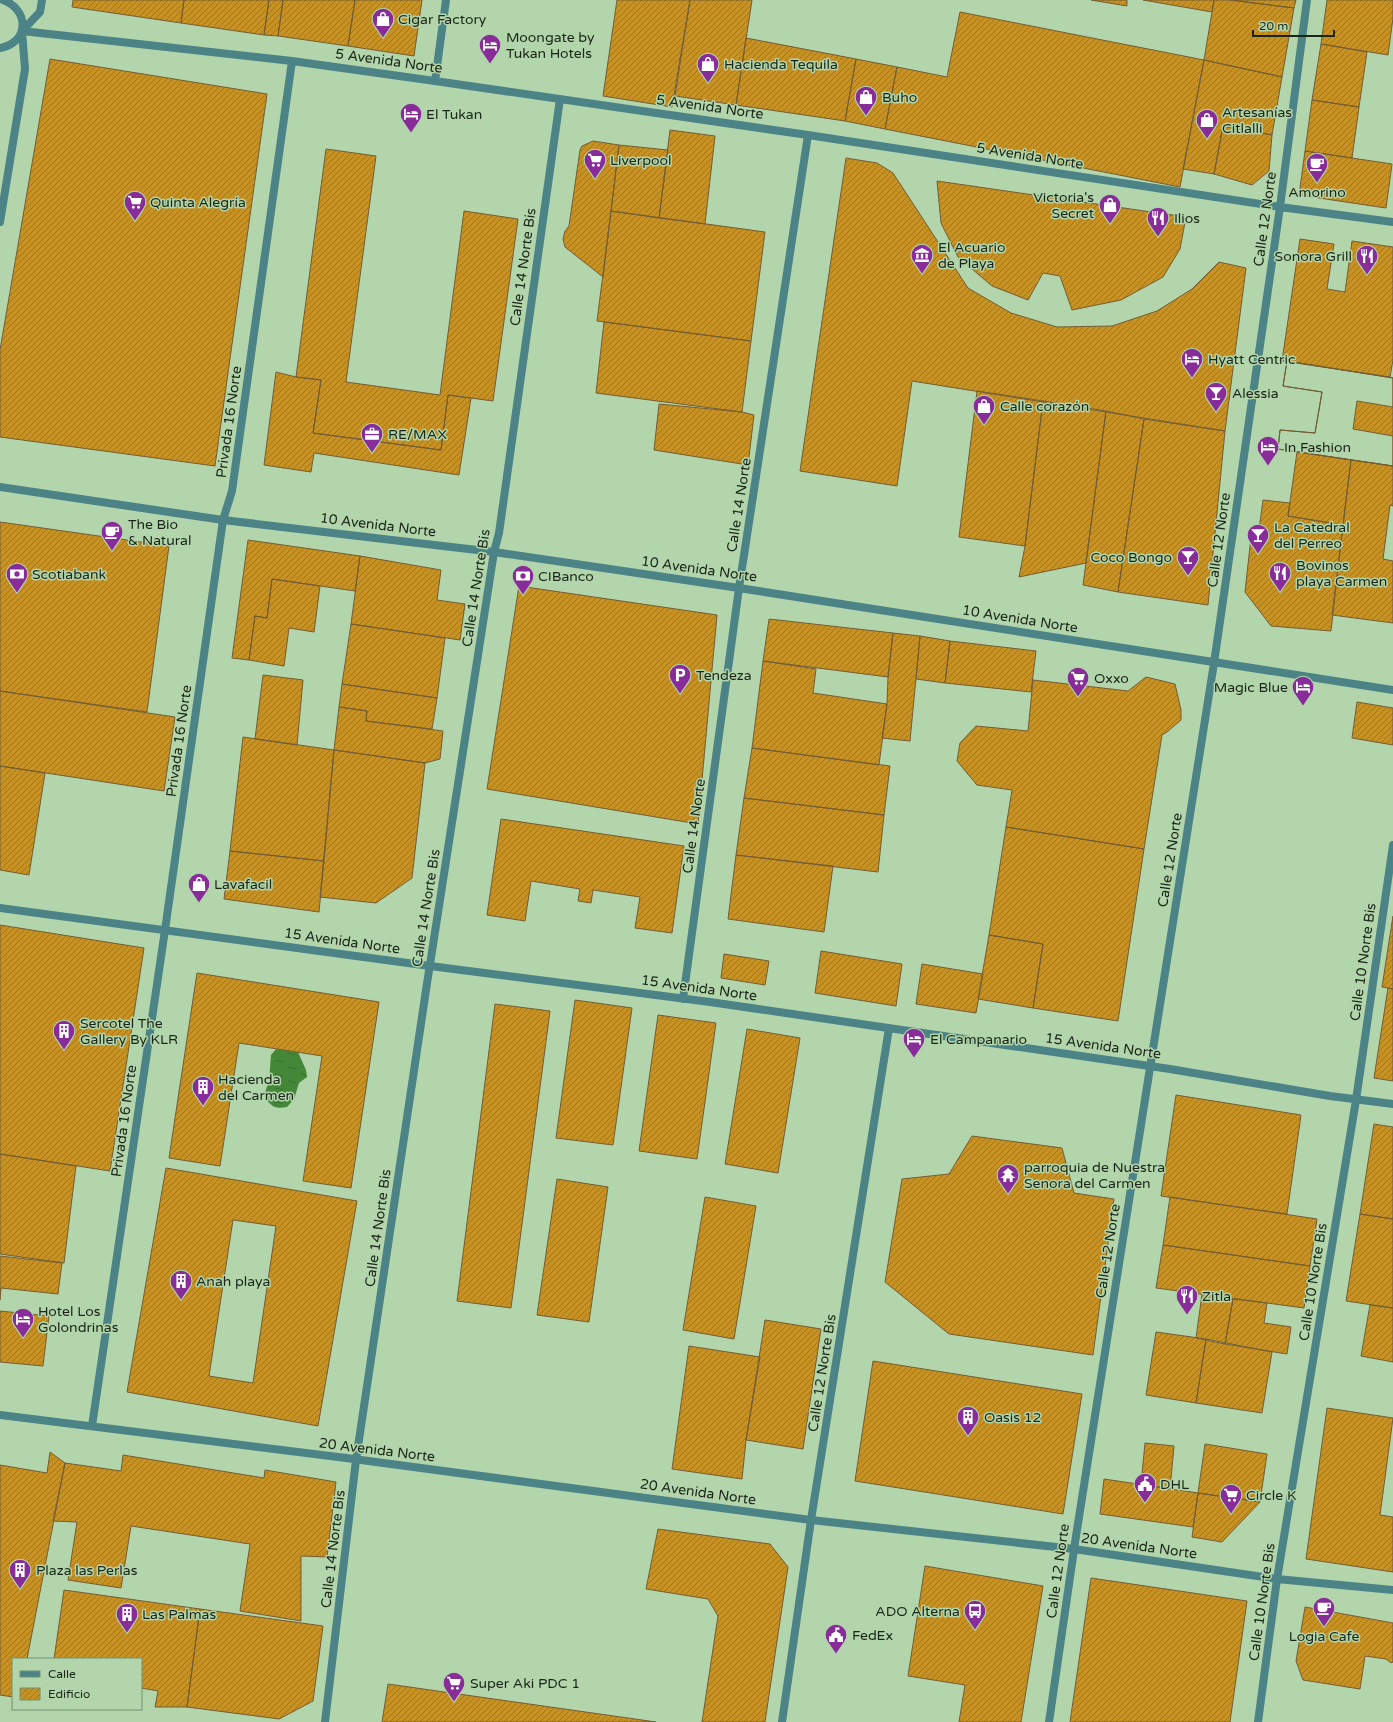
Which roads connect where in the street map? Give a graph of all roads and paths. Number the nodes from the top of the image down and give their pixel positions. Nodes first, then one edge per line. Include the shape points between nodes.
1 (3, 0) edge
2 (42, 0) edge
3 (446, 0) edge
4 (1307, 0) edge
5 (22, 31) junction
6 (0, 48) edge
7 (292, 61) junction
8 (435, 81) junction
9 (560, 99) junction
10 (808, 135) junction
11 (1280, 207) junction
12 (0, 222) edge
13 (1393, 222) edge
14 (0, 486) edge
15 (223, 520) junction
16 (494, 552) junction
17 (739, 588) junction
18 (1214, 663) junction
19 (1393, 690) edge
20 (1393, 845) edge
21 (0, 908) edge
22 (165, 930) junction
23 (430, 966) junction
24 (683, 999) junction
25 (889, 1028) junction
26 (1150, 1066) junction
27 (1356, 1100) junction
28 (1393, 1104) edge
29 (0, 1415) edge
30 (92, 1426) junction
31 (356, 1460) junction
32 (811, 1520) junction
33 (1074, 1549) junction
34 (1277, 1580) junction
35 (1393, 1590) edge
36 (325, 1722) edge
37 (782, 1722) edge
38 (1049, 1722) edge
39 (1258, 1722) edge

1 - 5 street via 17,8 23,23
2 - 5 street via 40,12
3 - 8 street
4 - 11 street, Calle 12 Norte
5 - 6 street via 13,43
5 - 7 street, 5 Avenida Norte
5 - 12 street via 25,69
7 - 8 street, 5 Avenida Norte
7 - 15 street, Privada 16 Norte via 232,491
8 - 9 street, 5 Avenida Norte
9 - 10 street, 5 Avenida Norte
9 - 16 street, Calle 14 Norte Bis via 499,533
10 - 11 street, 5 Avenida Norte
10 - 17 street, Calle 14 Norte
11 - 13 street, 5 Avenida Norte
11 - 18 street, Calle 12 Norte
14 - 15 street, 10 Avenida Norte
15 - 16 street, 10 Avenida Norte
15 - 22 street, Privada 16 Norte
16 - 17 street, 10 Avenida Norte
16 - 23 street, Calle 14 Norte Bis
17 - 18 street, 10 Avenida Norte
17 - 24 street, Calle 14 Norte
18 - 19 street, 10 Avenida Norte
18 - 26 street, Calle 12 Norte
20 - 27 street, Calle 10 Norte Bis
21 - 22 street, 15 Avenida Norte
22 - 23 street, 15 Avenida Norte
22 - 30 street, Privada 16 Norte
23 - 24 street, 15 Avenida Norte
23 - 31 street, Calle 14 Norte Bis
24 - 25 street, 15 Avenida Norte
25 - 26 street, 15 Avenida Norte
25 - 32 street, Calle 12 Norte Bis
26 - 27 street, 15 Avenida Norte
26 - 33 street, Calle 12 Norte
27 - 28 street, 15 Avenida Norte
27 - 34 street, Calle 10 Norte Bis
29 - 30 street, 20 Avenida Norte
30 - 31 street, 20 Avenida Norte
31 - 32 street, 20 Avenida Norte
31 - 36 street, Calle 14 Norte Bis
32 - 33 street, 20 Avenida Norte
32 - 37 street, Calle 12 Norte Bis
33 - 34 street, 20 Avenida Norte
33 - 38 street, Calle 12 Norte
34 - 35 street, 20 Avenida Norte
34 - 39 street, Calle 10 Norte Bis

